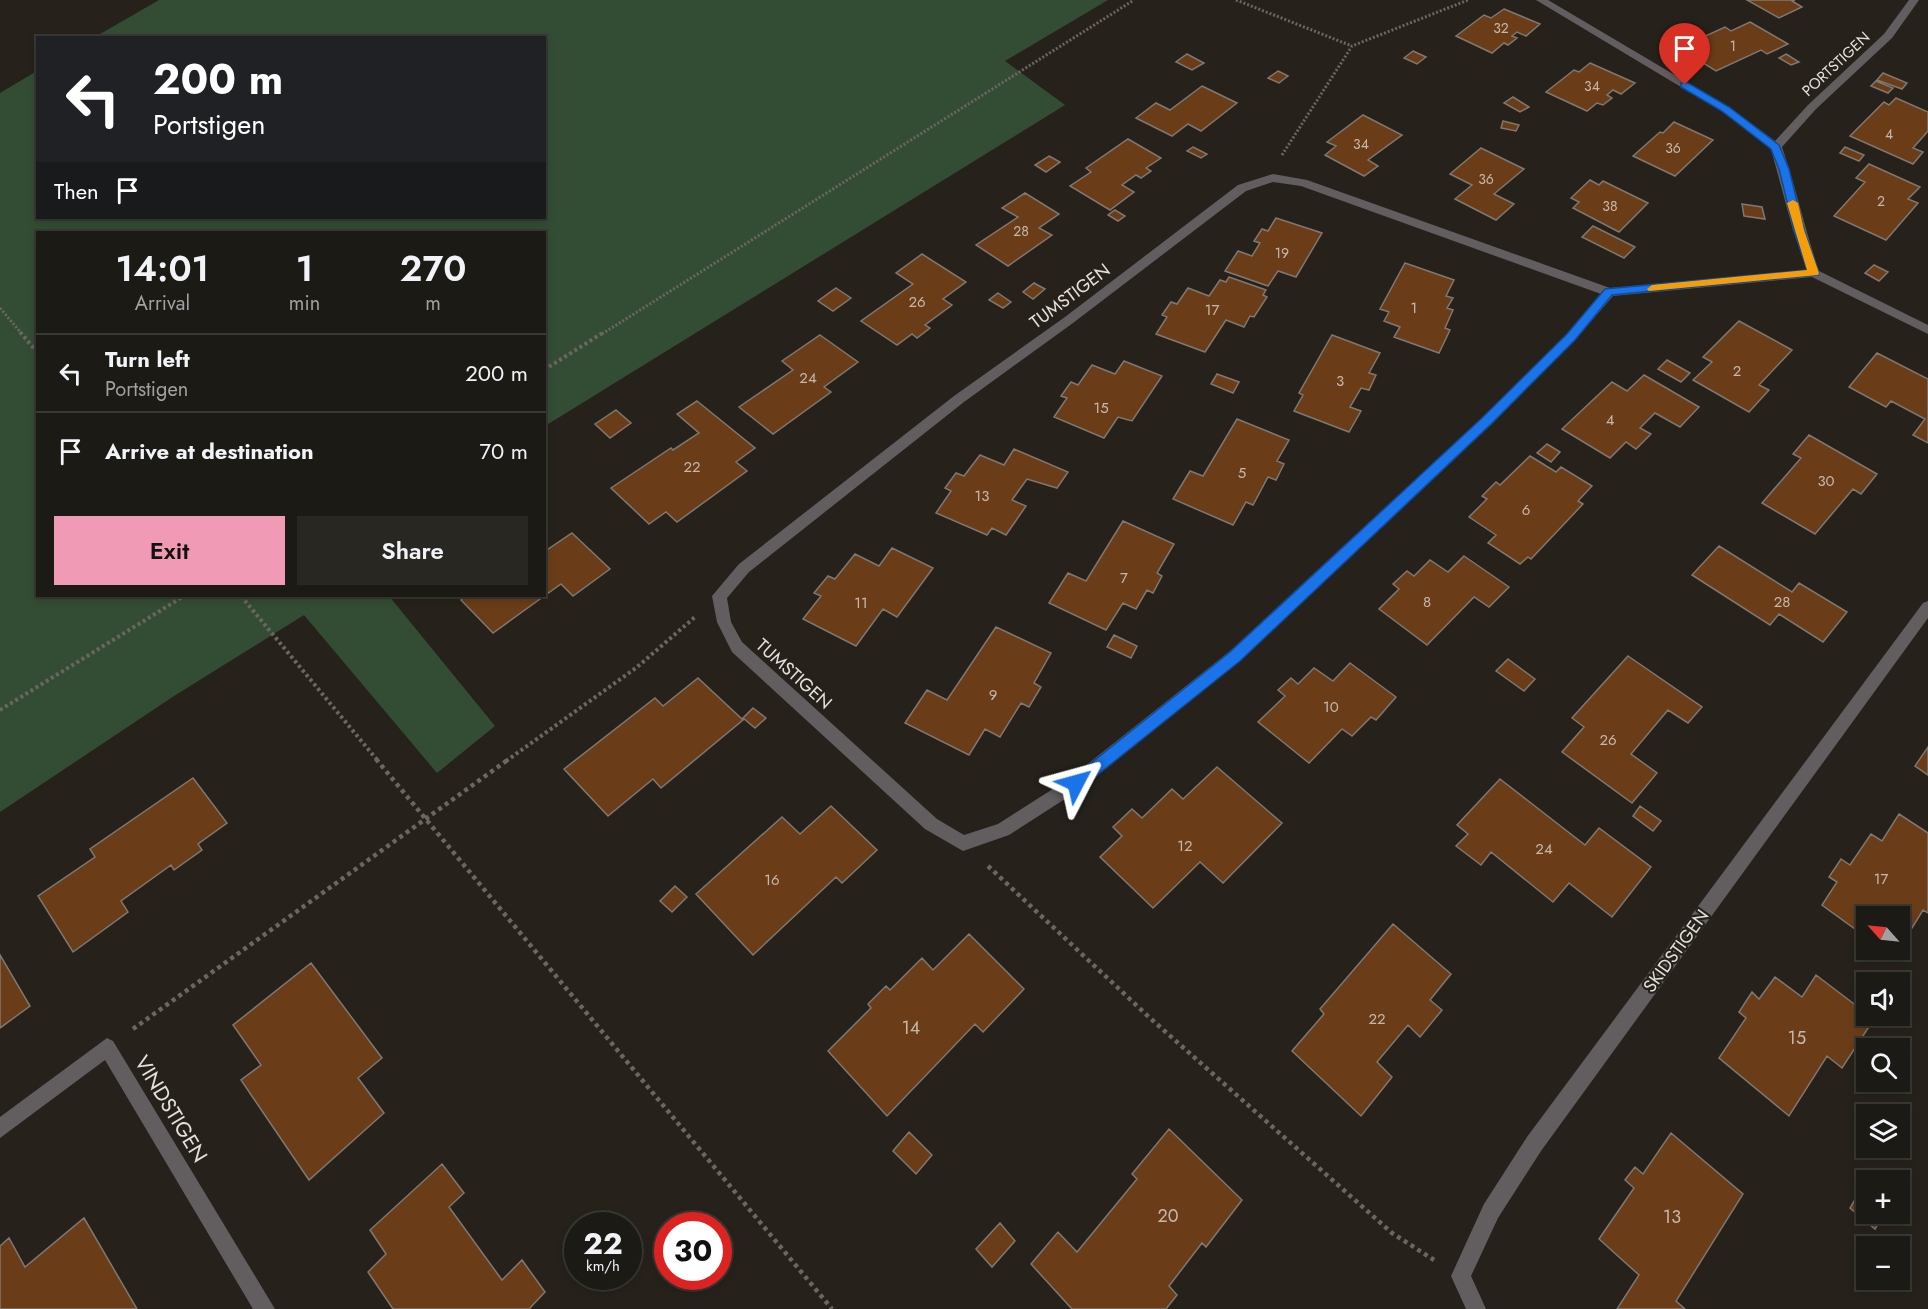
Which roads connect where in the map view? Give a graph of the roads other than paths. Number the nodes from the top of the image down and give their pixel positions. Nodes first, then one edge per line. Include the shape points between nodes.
1 (1541, 0) edge
2 (1914, 0) edge
3 (1776, 147) junction
4 (1814, 273) junction
5 (1609, 292) junction
6 (1928, 330) edge
7 (1928, 607) edge
8 (0, 1129) edge
9 (265, 1309) edge
10 (1476, 1309) edge

1 - 3 street via 1725,109
2 - 3 street, PORTSTIGEN via 1888,36 1812,107
3 - 4 street
4 - 5 street, TUMSTIGEN
4 - 6 street
5 - 5 street, TUMSTIGEN via 1571,337 1487,421 1235,656 1076,783 1003,830 963,843 931,824 737,647 724,622 719,596 744,568 959,399 1242,188 1273,178 1303,183
7 - 10 street, SKIDSTIGEN via 1534,1144 1491,1211 1461,1276
8 - 9 street, VINDSTIGEN via 108,1047

